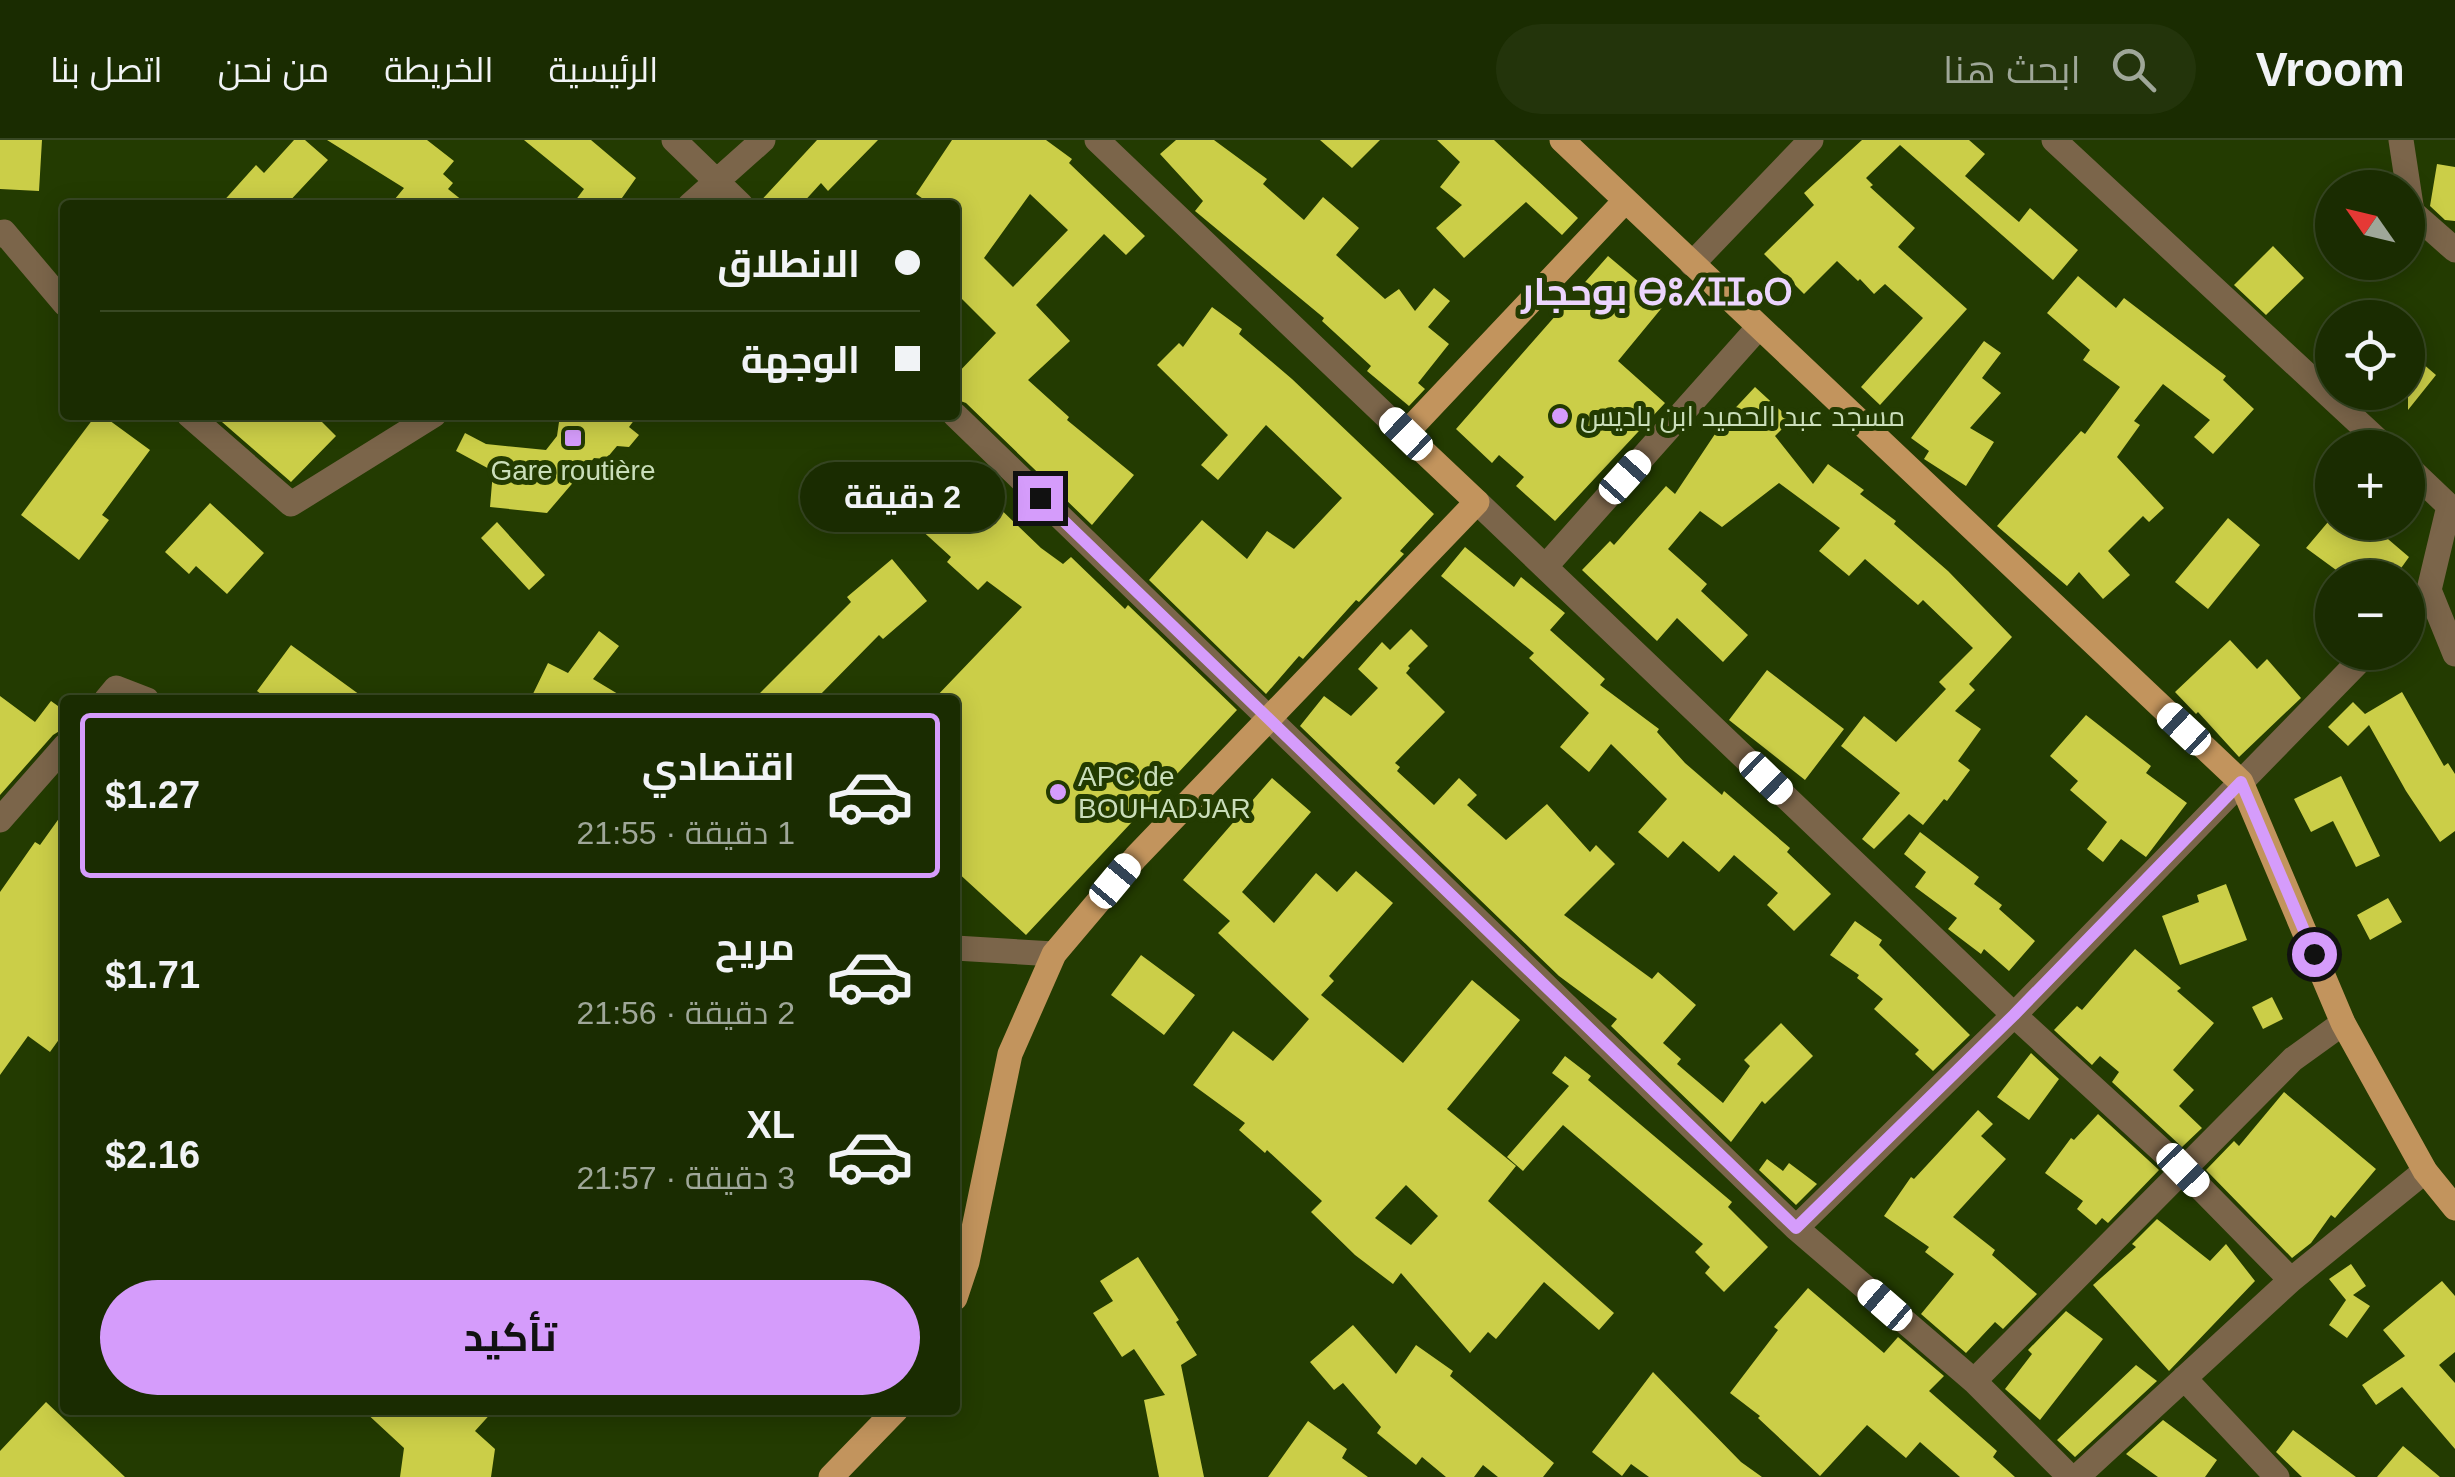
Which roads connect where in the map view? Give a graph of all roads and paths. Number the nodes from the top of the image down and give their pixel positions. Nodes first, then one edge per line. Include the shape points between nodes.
1 (674, 140) edge
2 (762, 140) edge
3 (1097, 140) edge
4 (1562, 140) edge
5 (1810, 140) edge
6 (2054, 140) edge
7 (2401, 140) edge
8 (717, 182) junction
9 (696, 200) edge
10 (736, 200) edge
11 (1625, 201) junction
12 (0, 236) edge
13 (2455, 250) edge
14 (1692, 264) junction
15 (60, 298) edge
16 (1758, 328) junction
17 (196, 420) edge
18 (426, 420) edge
19 (960, 420) edge
20 (2367, 430) edge
21 (1406, 434) junction
22 (2425, 483) edge
23 (1476, 502) junction
24 (1546, 566) junction
25 (2429, 590) junction
26 (2425, 594) edge
27 (2455, 654) edge
28 (2350, 670) edge
29 (110, 695) edge
30 (134, 695) edge
31 (1268, 720) junction
32 (60, 752) edge
33 (2241, 782) junction
34 (0, 820) edge
35 (960, 948) edge
36 (1054, 954) junction
37 (2014, 1015) junction
38 (2343, 1023) junction
39 (2183, 1170) junction
40 (2425, 1171) junction
41 (2455, 1208) edge
42 (1796, 1228) junction
43 (2291, 1280) junction
44 (960, 1282) edge
45 (2184, 1378) junction
46 (1974, 1381) junction
47 (891, 1415) edge
48 (831, 1477) edge
49 (2073, 1477) edge
50 (2277, 1477) edge

1 - 8 street
2 - 8 street
3 - 21 street
4 - 11 main road
5 - 14 street
6 - 20 street
7 - 13 street via 2412,212
8 - 9 street
8 - 10 street
11 - 14 main road
11 - 21 main road
12 - 15 street via 4,232
14 - 16 main road
16 - 24 street
16 - 33 main road
17 - 18 street via 290,504
19 - 31 street
21 - 23 main road
22 - 25 street via 2449,506
23 - 24 street
23 - 31 main road
24 - 37 street
25 - 26 street
25 - 27 street
28 - 33 street
29 - 30 street via 116,688
31 - 36 main road via 1136,856
31 - 42 street
32 - 34 street
33 - 37 street
33 - 38 main road
35 - 36 street
36 - 44 main road via 1010,1054
37 - 39 street
37 - 42 street
38 - 39 street via 2293,1058
38 - 40 main road
39 - 43 street
39 - 46 street
40 - 41 main road
40 - 43 street
42 - 46 street
43 - 45 street
45 - 49 street
45 - 50 street
46 - 49 street
47 - 48 main road

